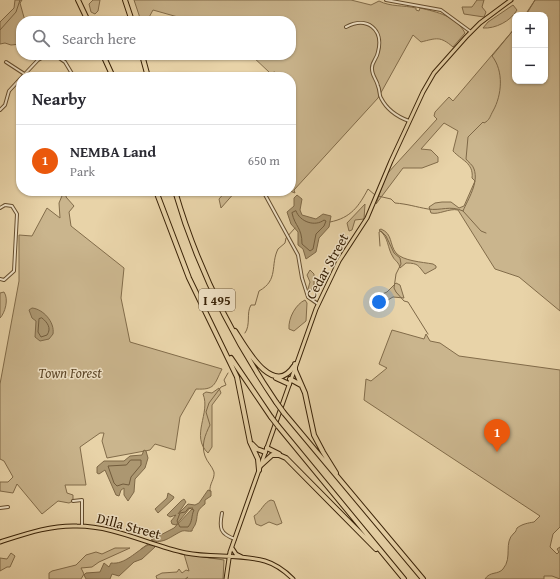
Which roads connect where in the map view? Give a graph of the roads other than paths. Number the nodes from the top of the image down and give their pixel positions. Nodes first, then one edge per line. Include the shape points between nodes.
1 (78, 0) edge
2 (125, 0) edge
3 (386, 0) edge
4 (511, 0) edge
5 (86, 16) edge
6 (130, 16) edge
7 (346, 27) dead end
8 (471, 32) junction
9 (38, 60) edge
10 (62, 60) edge
11 (105, 60) edge
12 (143, 60) edge
13 (6, 62) dead end
14 (22, 72) edge
15 (27, 72) edge
16 (71, 72) edge
17 (111, 72) edge
18 (147, 72) edge
19 (16, 84) edge
20 (0, 110) edge
21 (409, 121) junction
22 (158, 196) edge
23 (177, 196) edge
24 (266, 196) edge
25 (0, 208) edge
26 (0, 279) edge
27 (318, 304) junction
28 (225, 316) junction
29 (214, 328) junction
30 (295, 364) junction
31 (272, 376) junction
32 (289, 382) junction
33 (302, 387) junction
34 (249, 439) junction
35 (266, 450) junction
36 (283, 456) junction
37 (261, 465) junction
38 (259, 470) junction
39 (349, 492) junction
40 (73, 501) dead end
41 (8, 507) dead end
42 (0, 508) edge
43 (222, 513) dead end
44 (82, 526) junction
45 (235, 539) junction
46 (0, 542) edge
47 (232, 547) junction
48 (229, 557) junction
49 (245, 559) junction
50 (397, 571) junction
51 (226, 579) edge
52 (293, 579) edge
53 (404, 579) edge
54 (424, 579) edge

1 - 5 highway
2 - 6 highway
3 - 8 street via 441,10
4 - 8 main road, Cedar Street
7 - 21 street via 364,22 376,32 379,52 372,70 380,97 398,117
8 - 21 main road, Cedar Street via 434,73
9 - 15 street
10 - 16 street
11 - 17 highway
12 - 18 highway
13 - 14 street
19 - 20 street
21 - 27 main road, Cedar Street via 366,220 340,258
22 - 29 highway, I 495 via 189,278
23 - 28 highway, I 495 via 195,250
24 - 27 street via 298,257 308,296
25 - 26 street via 5,204 12,206 18,214 14,272 4,280
27 - 30 main road, Cedar Street
28 - 31 highway via 261,367
28 - 39 highway, I 495, bridge via 276,402
29 - 34 highway via 240,385
29 - 50 highway, I 495, bridge via 242,376 271,417
30 - 31 highway via 286,376
30 - 32 main road, Cedar Street
30 - 33 highway
31 - 32 highway
32 - 33 highway
32 - 35 main road, Cedar Street
33 - 39 highway via 318,442
34 - 35 highway via 255,448
34 - 38 highway via 258,459
35 - 36 highway
35 - 37 main road, Cedar Street
36 - 37 highway via 270,456
36 - 50 highway
37 - 38 main road, Cedar Street
38 - 45 main road, Cedar Street
39 - 54 highway, I 495
40 - 44 street via 82,500
41 - 42 street
43 - 45 street via 222,532 225,536
44 - 46 main road, Dilla Street via 44,529
44 - 48 main road, Dilla Street via 108,529 188,553
45 - 47 main road, Cedar Street
47 - 48 main road, Cedar Street
47 - 49 main road via 236,554
48 - 49 main road, Dilla Street
48 - 51 main road, Cedar Street
49 - 52 main road, Dilla Street via 269,563
50 - 53 highway, I 495

